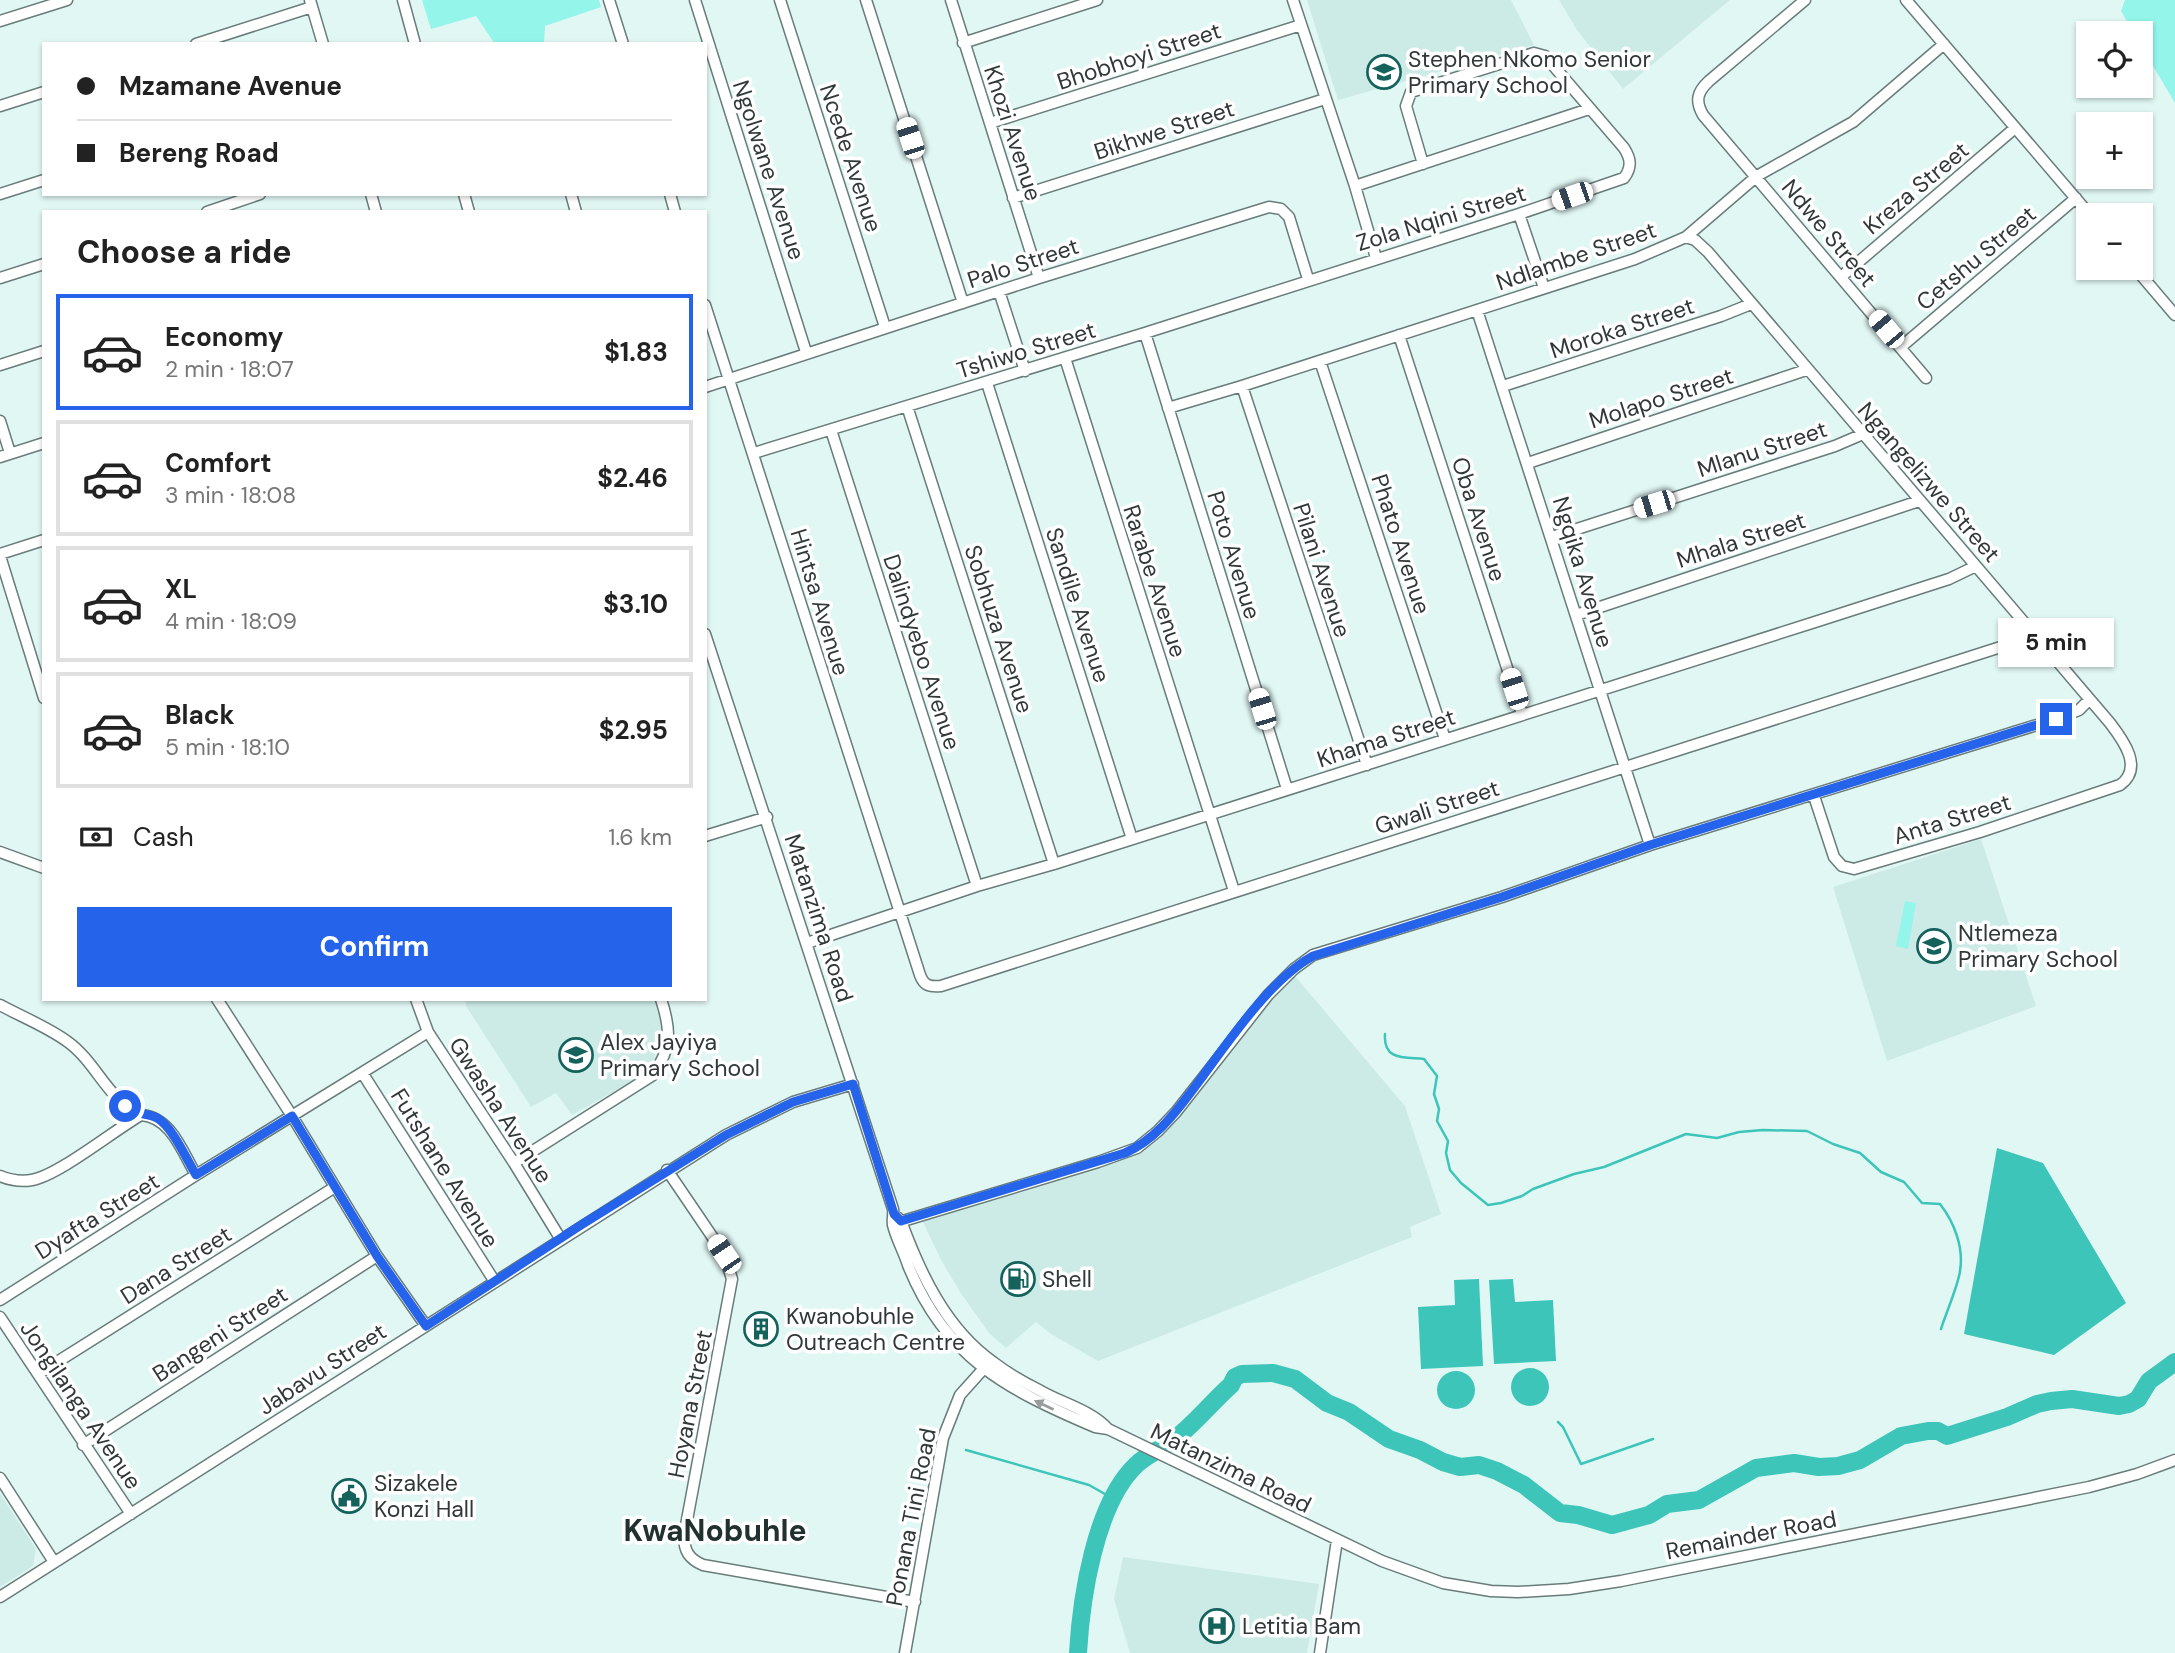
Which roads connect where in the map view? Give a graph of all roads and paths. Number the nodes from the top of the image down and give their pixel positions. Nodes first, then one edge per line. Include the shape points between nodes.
1 (67, 0) edge
2 (403, 0) edge
3 (609, 0) edge
4 (695, 0) edge
5 (780, 0) edge
6 (866, 0) edge
7 (951, 0) edge
8 (1097, 0) edge
9 (1293, 0) edge
10 (1805, 0) edge
11 (1906, 0) edge
12 (311, 4) edge
13 (0, 22) edge
14 (1301, 25) junction
15 (202, 42) edge
16 (322, 42) edge
17 (414, 42) edge
18 (622, 42) edge
19 (963, 43) junction
20 (1944, 44) junction
21 (42, 93) edge
22 (1325, 99) junction
23 (0, 106) edge
24 (1589, 109) junction
25 (990, 123) junction
26 (2015, 128) junction
27 (1423, 164) junction
28 (1757, 176) junction
29 (42, 181) edge
30 (1355, 186) junction
31 (0, 194) edge
32 (254, 196) edge
33 (1013, 198) junction
34 (2076, 198) junction
35 (2080, 203) edge
36 (213, 210) edge
37 (1519, 214) junction
38 (1686, 237) junction
39 (1376, 258) junction
40 (42, 265) edge
41 (1841, 277) junction
42 (0, 278) edge
43 (1039, 278) junction
44 (1308, 279) junction
45 (2145, 280) edge
46 (1544, 288) junction
47 (999, 292) junction
48 (964, 303) junction
49 (1751, 304) junction
50 (707, 310) edge
51 (1477, 310) junction
52 (2175, 315) edge
53 (885, 327) junction
54 (1145, 333) junction
55 (1399, 335) junction
56 (1900, 347) junction
57 (42, 352) edge
58 (806, 352) junction
59 (1065, 358) junction
60 (1321, 361) junction
61 (0, 365) edge
62 (1806, 370) junction
63 (1025, 371) junction
64 (729, 377) junction
65 (1926, 378) dead end
66 (988, 383) junction
67 (707, 386) edge
68 (1242, 386) junction
69 (1503, 386) junction
70 (907, 406) junction
71 (1168, 408) junction
72 (0, 421) edge
73 (831, 430) junction
74 (1863, 434) junction
75 (42, 444) edge
76 (754, 453) junction
77 (5, 455) edge
78 (1528, 463) junction
79 (1919, 501) junction
80 (1552, 537) junction
81 (42, 541) edge
82 (0, 555) edge
83 (1976, 566) junction
84 (1576, 615) junction
85 (2033, 634) junction
86 (707, 640) edge
87 (1600, 690) junction
88 (42, 692) edge
89 (2089, 700) junction
90 (1522, 714) junction
91 (1445, 739) junction
92 (2132, 762) joint
93 (1367, 765) junction
94 (1624, 767) junction
95 (1287, 789) junction
96 (1814, 796) junction
97 (1209, 815) junction
98 (766, 817) junction
99 (707, 835) edge
100 (1132, 839) junction
101 (1650, 845) junction
102 (0, 852) edge
103 (1054, 864) junction
104 (42, 867) edge
105 (977, 886) junction
106 (1234, 891) junction
107 (899, 912) junction
108 (807, 943) junction
109 (217, 1001) edge
110 (417, 1001) edge
111 (662, 1001) edge
112 (0, 1005) edge
113 (428, 1032) junction
114 (363, 1074) junction
115 (853, 1084) junction
116 (141, 1115) junction
117 (292, 1116) junction
118 (514, 1163) junction
119 (667, 1170) junction
120 (196, 1175) junction
121 (0, 1176) edge
122 (335, 1187) junction
123 (896, 1220) junction
124 (560, 1238) junction
125 (377, 1256) junction
126 (495, 1282) junction
127 (0, 1300) edge
128 (0, 1317) edge
129 (426, 1326) junction
130 (992, 1361) junction
131 (983, 1370) junction
132 (38, 1374) junction
133 (1108, 1429) junction
134 (83, 1445) junction
135 (2175, 1460) edge
136 (0, 1478) edge
137 (131, 1514) junction
138 (1337, 1541) junction
139 (54, 1562) junction
140 (0, 1597) edge
141 (915, 1602) junction
142 (905, 1653) edge
143 (1321, 1653) edge

1 - 13 street
2 - 17 street
3 - 18 street
4 - 58 street, Ngolwane Avenue
5 - 53 street, Ncede Avenue
6 - 48 street
7 - 19 street, Khozi Avenue
8 - 19 street
9 - 14 street
10 - 28 street, Ndwe Street via 1701,88 1698,97 1703,115
11 - 20 street
12 - 15 street
12 - 16 street
14 - 22 street
14 - 25 street, Bhobhoyi Street
19 - 25 street, Khozi Avenue
20 - 26 street
20 - 28 street, Ndlambe Street via 1853,122
21 - 23 street
22 - 30 street
22 - 33 street, Bikhwe Street
24 - 27 street
24 - 27 street via 1545,57 1534,52 1415,89 1406,106
24 - 37 street, Zola Nqini Street via 1628,154 1630,167 1624,178
25 - 33 street, Khozi Avenue
26 - 34 street
26 - 41 street, Kreza Street
27 - 30 street
28 - 38 street, Ndlambe Street
28 - 41 street, Ndwe Street
29 - 31 street
30 - 39 street
32 - 36 street
33 - 43 street, Khozi Avenue
34 - 35 street
34 - 56 street, Cetshu Street
37 - 39 street, Zola Nqini Street
37 - 46 street
38 - 46 street, Ndlambe Street via 1652,254
38 - 49 street, Ngangelizwe Street via 1708,252
39 - 44 street, Zola Nqini Street
40 - 42 street
41 - 56 street, Ndwe Street
43 - 44 street, Palo Street via 1275,207 1289,218
43 - 47 street, Palo Street
44 - 54 street, Tshiwo Street
45 - 52 street
46 - 51 street, Ndlambe Street
47 - 48 street, Palo Street
47 - 63 street
48 - 53 street, Palo Street
49 - 62 street, Ngangelizwe Street
49 - 69 street, Moroka Street
50 - 64 street, Hintsa Avenue
51 - 55 street, Ndlambe Street
51 - 69 street, Ngqika Avenue
53 - 58 street, Palo Street
54 - 59 street, Tshiwo Street
54 - 71 street, Poto Avenue
55 - 60 street, Ndlambe Street
55 - 90 street, Oba Avenue
56 - 65 street, Ndwe Street
57 - 61 street
58 - 64 street, Palo Street
59 - 63 street, Tshiwo Street
59 - 97 street, Rarabe Avenue
60 - 68 street, Ndlambe Street
60 - 91 street, Phato Avenue
62 - 74 street, Ngangelizwe Street
62 - 78 street, Molapo Street
63 - 66 street, Tshiwo Street
64 - 67 street, Palo Street
64 - 76 street, Hintsa Avenue
66 - 70 street, Tshiwo Street
66 - 100 street, Sandile Avenue
68 - 71 street, Ndlambe Street
68 - 93 street, Pilani Avenue
69 - 78 street, Ngqika Avenue
70 - 73 street, Tshiwo Street
70 - 103 street, Sobhuza Avenue
71 - 95 street, Poto Avenue
72 - 77 street
73 - 76 street, Tshiwo Street
73 - 105 street, Dalindyebo Avenue
74 - 79 street, Ngangelizwe Street
74 - 80 street, Mlanu Street
75 - 77 street
76 - 107 street, Hintsa Avenue
78 - 80 street, Ngqika Avenue
79 - 83 street, Ngangelizwe Street
79 - 84 street, Mhala Street
80 - 84 street, Ngqika Avenue
81 - 82 street
82 - 88 street
83 - 85 street, Ngangelizwe Street
83 - 87 street, Khama Street via 1949,579
84 - 87 street, Ngqika Avenue
85 - 89 street, Ngangelizwe Street
85 - 94 street, Gwali Street
86 - 98 street, Matanzima Road
87 - 90 street, Khama Street
87 - 94 street, Ngqika Avenue
89 - 92 street, Ngangelizwe Street via 2120,736
89 - 96 street via 2079,710 2056,719
90 - 91 street, Khama Street
91 - 93 street, Khama Street
92 - 96 street, Anta Street via 2130,774 2120,785 1861,868 1848,868 1834,857
93 - 95 street, Khama Street
94 - 101 street, Ngqika Avenue
94 - 106 street, Gwali Street
95 - 97 street, Khama Street
96 - 101 street
97 - 100 street, Khama Street
97 - 106 street, Rarabe Avenue
98 - 99 street
98 - 108 street, Matanzima Road
100 - 103 street, Khama Street
101 - 123 street via 1313,956 1268,995 1176,1112 1137,1148
102 - 104 street
103 - 105 street, Khama Street
105 - 107 street, Khama Street
106 - 107 street, Gwali Street via 935,987 923,982
107 - 108 street, Khama Street
108 - 115 street, Matanzima Road
109 - 117 street
110 - 113 street, Gwasha Avenue
111 - 118 street via 668,1025 667,1052 653,1075
112 - 116 street via 68,1042 125,1106
113 - 114 street, Dyafta Street
113 - 118 street, Gwasha Avenue
114 - 117 street, Dyafta Street
114 - 126 street, Futshane Avenue
115 - 119 street, Jabavu Street via 768,1113
115 - 123 street, Matanzima Road
116 - 120 street via 153,1116 168,1128
116 - 121 street via 35,1180
117 - 120 street, Dyafta Street
117 - 122 street
118 - 124 street, Gwasha Avenue
119 - 124 street, Jabavu Street
119 - 141 street, Hoyana Street via 724,1254 732,1279 684,1536 688,1555 704,1565
120 - 127 street, Dyafta Street
122 - 125 street
122 - 132 street, Dana Street
123 - 130 street, Matanzima Road via 936,1299
123 - 131 street, Matanzima Road via 917,1285 933,1315
124 - 126 street, Jabavu Street
125 - 129 street
125 - 134 street, Bangeni Street
126 - 129 street, Jabavu Street
128 - 132 street, Jongilanga Avenue
129 - 137 street, Jabavu Street
130 - 131 street, Ponana Tini Road
130 - 133 street, Matanzima Road via 1039,1391 1098,1419
133 -> 131 street, Matanzima Road via 1040,1404
131 - 141 street, Ponana Tini Road via 960,1395 943,1438
132 - 134 street, Jongilanga Avenue
133 - 138 street, Matanzima Road
134 - 137 street, Jongilanga Avenue
135 - 138 street, Remainder Road via 2089,1487 1569,1589 1490,1591 1443,1583
136 - 139 street
137 - 139 street, Jabavu Street
138 - 143 street
139 - 140 street, Jabavu Street
141 - 142 street, Ponana Tini Road

